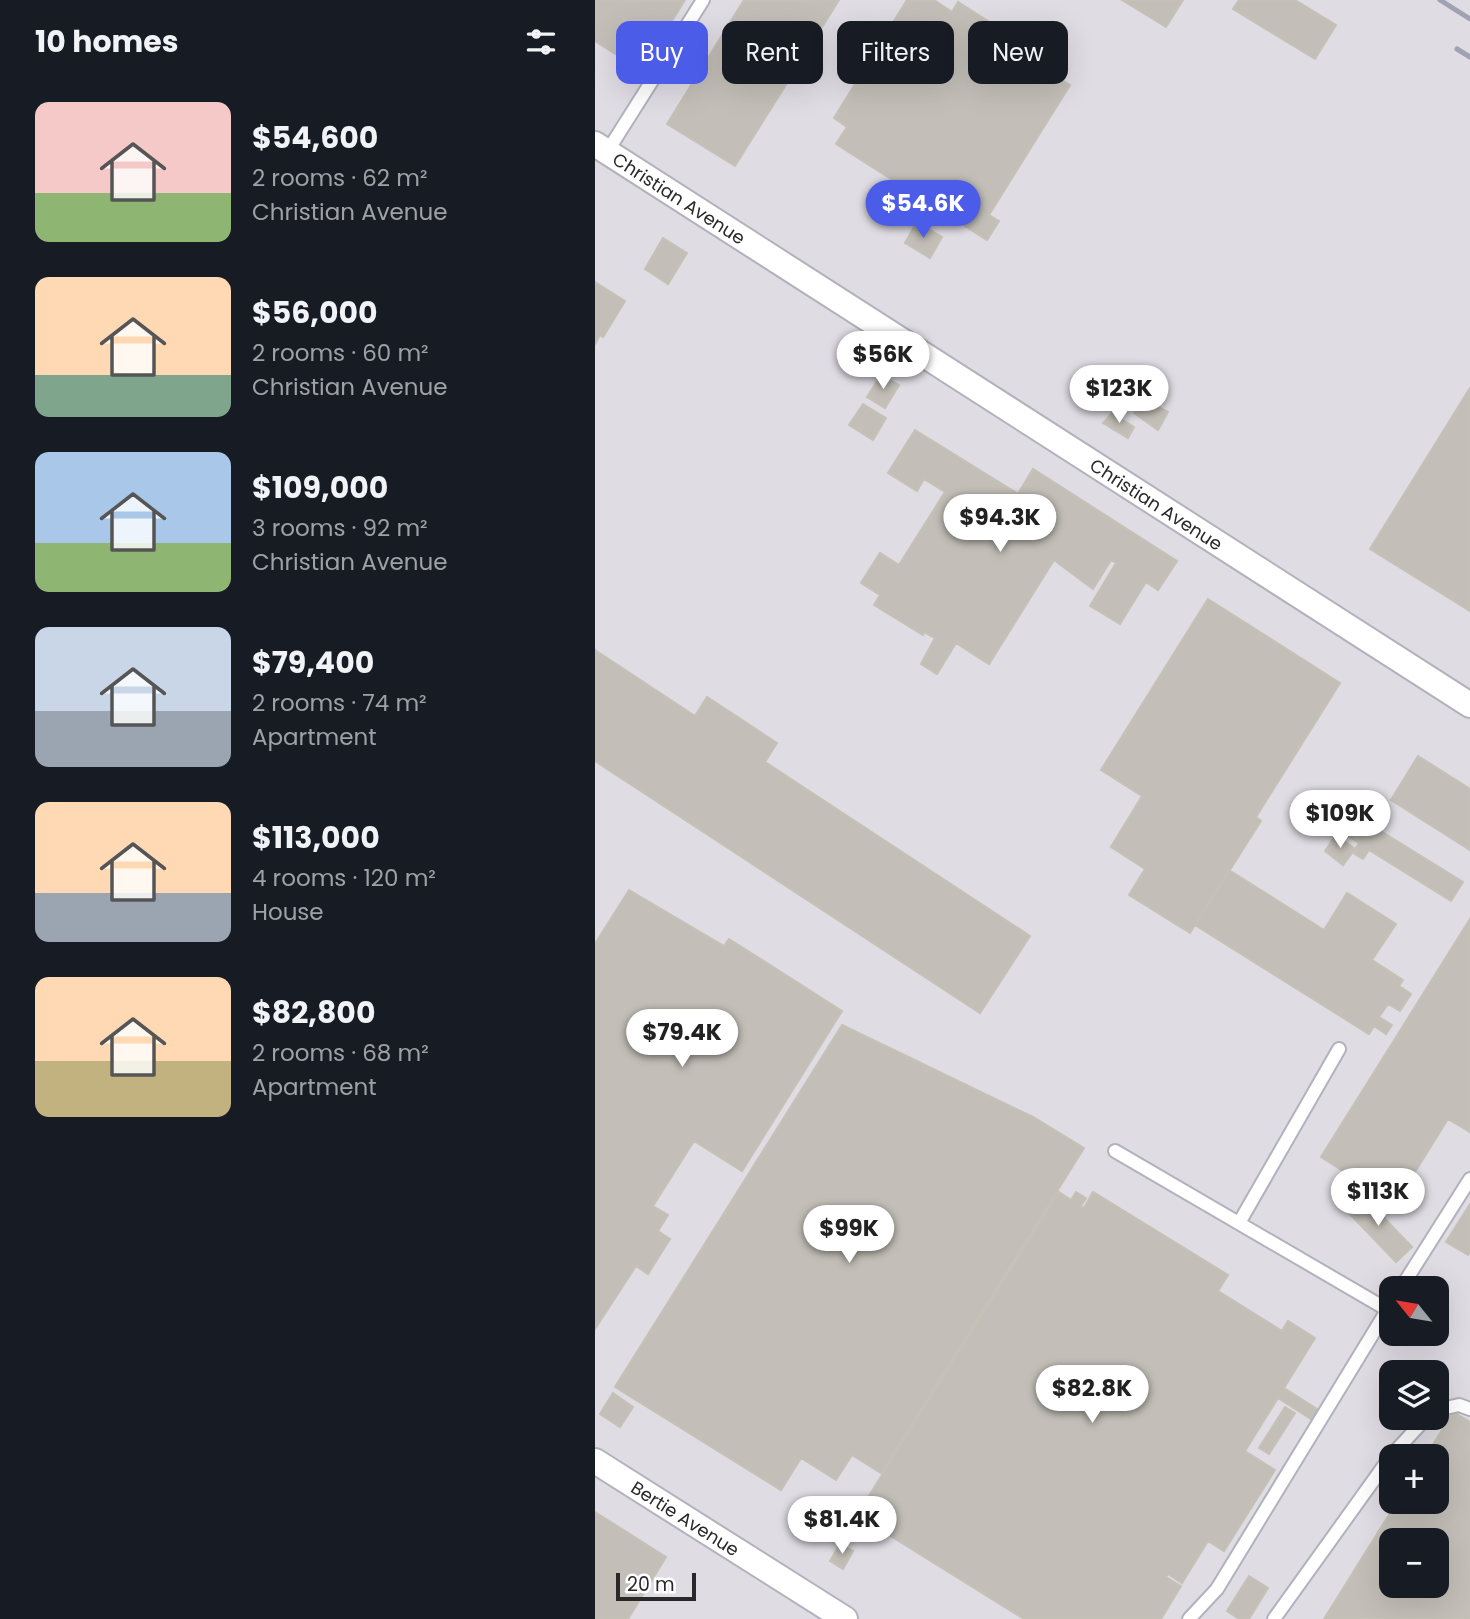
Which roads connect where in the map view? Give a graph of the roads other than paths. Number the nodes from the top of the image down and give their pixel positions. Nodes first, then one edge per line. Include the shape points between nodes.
1 (703, 0) edge
2 (601, 148) edge
3 (1470, 705) edge
4 (1339, 1049) dead end
5 (1115, 1151) dead end
6 (1470, 1179) edge
7 (1239, 1223) junction
8 (1409, 1276) edge
9 (1379, 1301) edge
10 (1379, 1323) edge
11 (1449, 1407) edge
12 (1470, 1409) edge
13 (1415, 1430) edge
14 (1402, 1444) edge
15 (595, 1461) edge
16 (1379, 1473) edge
17 (845, 1619) edge
18 (1189, 1619) edge
19 (1274, 1619) edge

1 - 2 lane
2 - 3 street, Christian Avenue
4 - 7 lane
5 - 7 lane
6 - 8 lane
7 - 9 lane
10 - 18 lane via 1217,1589
11 - 12 lane
13 - 14 lane
15 - 17 street, Bertie Avenue
16 - 19 lane

